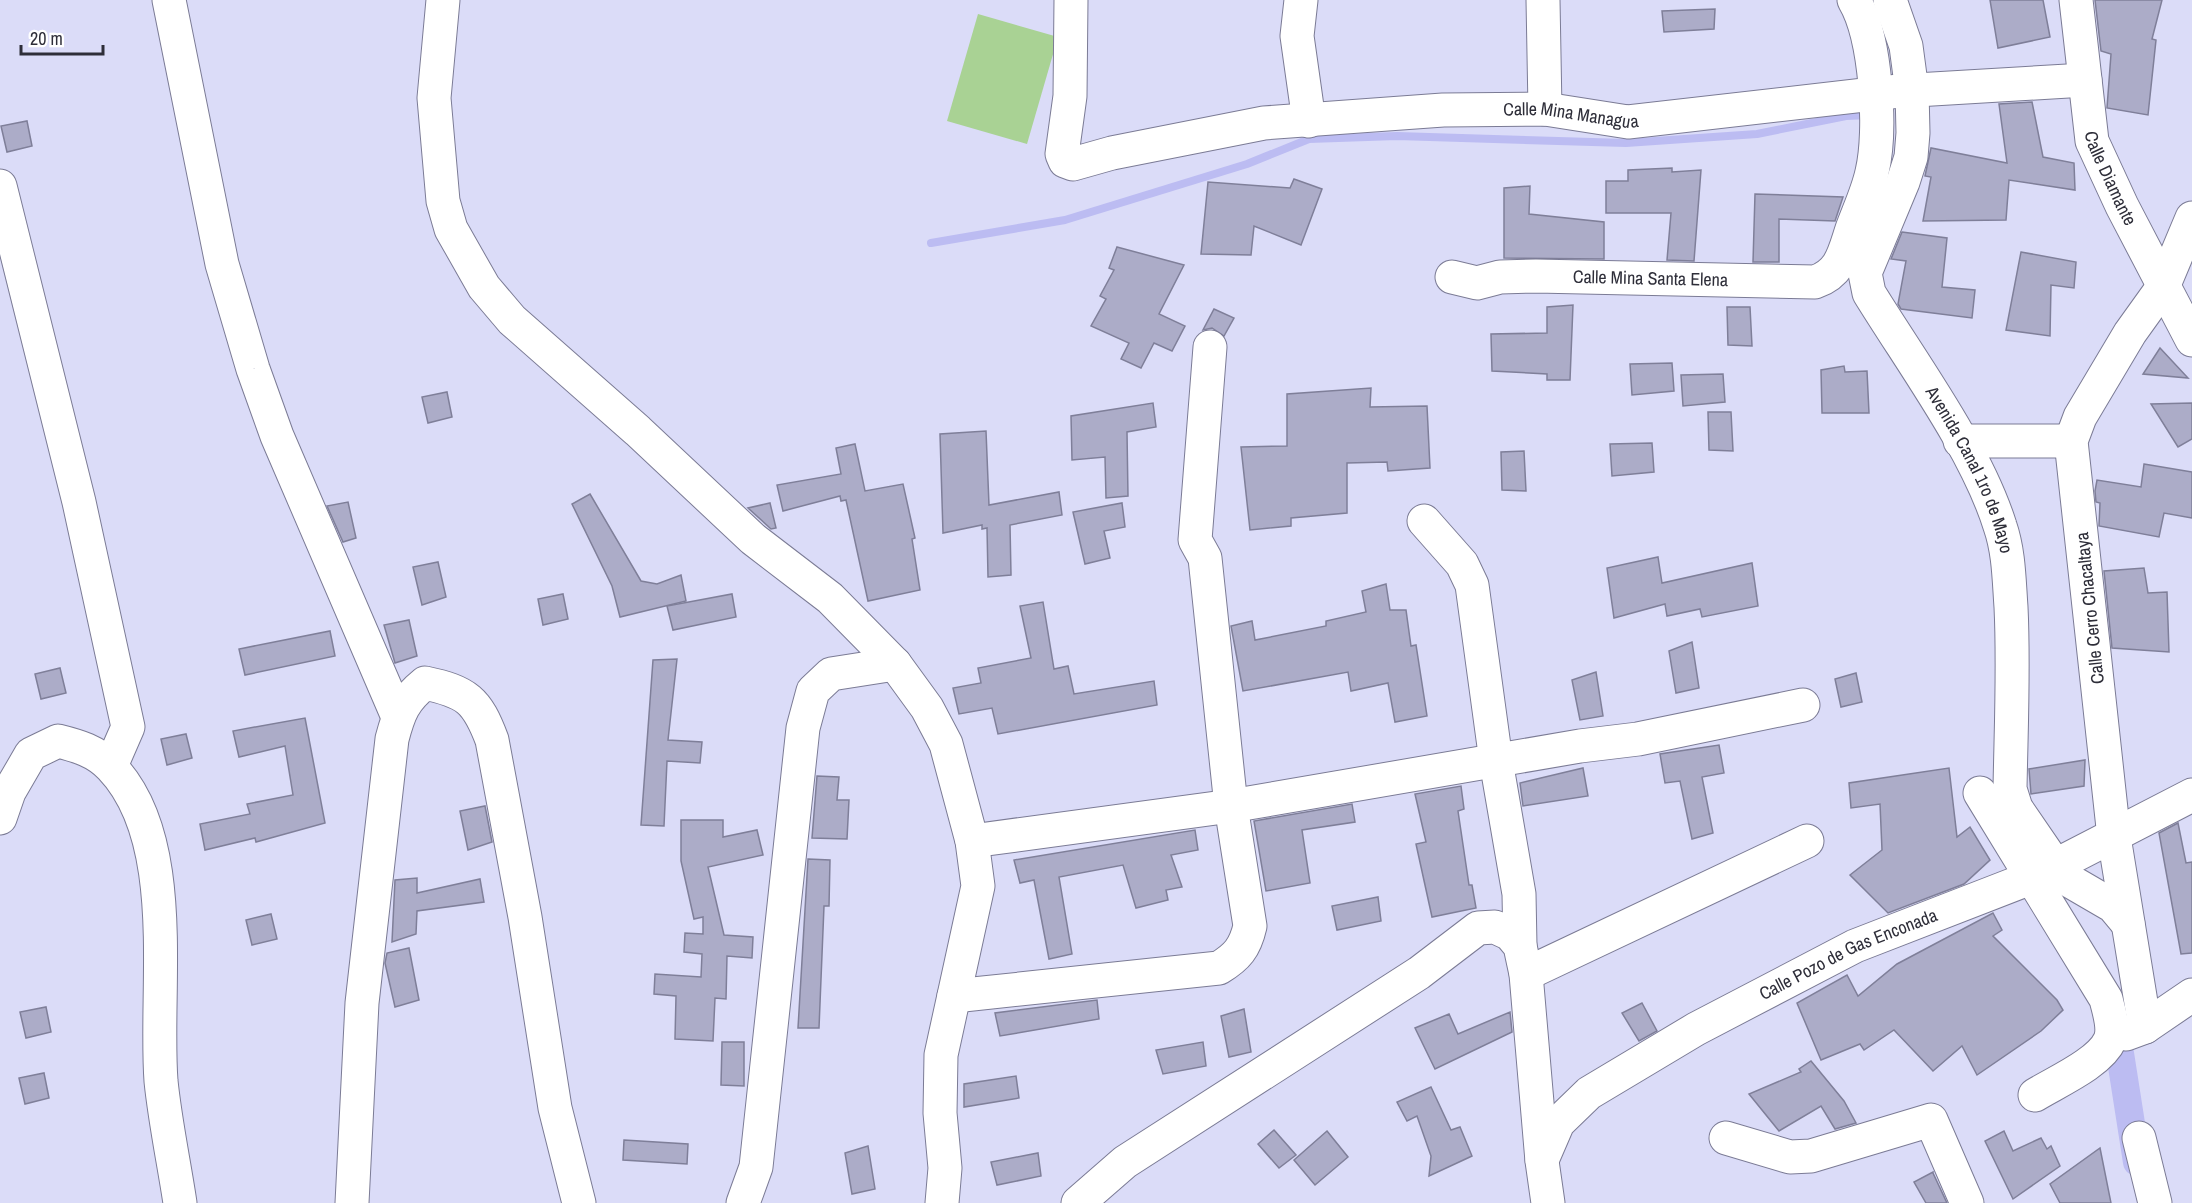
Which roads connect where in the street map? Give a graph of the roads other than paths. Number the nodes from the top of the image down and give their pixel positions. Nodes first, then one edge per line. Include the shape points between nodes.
1 (169, 0) edge
2 (442, 0) edge
3 (1071, 0) edge
4 (1301, 0) edge
5 (1543, 0) edge
6 (1854, 0) edge
7 (1890, 0) edge
8 (2076, 0) edge
9 (2085, 80) junction
10 (1912, 91) junction
11 (1875, 94) junction
12 (1545, 109) junction
13 (1309, 121) junction
14 (0, 186) edge
15 (2192, 218) edge
16 (1452, 277) dead end
17 (2163, 287) junction
18 (2192, 340) edge
19 (1210, 346) dead end
20 (1960, 441) junction
21 (2071, 441) junction
22 (1424, 521) dead end
23 (895, 664) junction
24 (1803, 705) dead end
25 (398, 717) junction
26 (1496, 761) junction
27 (111, 766) junction
28 (1980, 793) dead end
29 (2192, 795) edge
30 (1231, 807) junction
31 (0, 819) edge
32 (2114, 837) junction
33 (972, 841) junction
34 (1807, 841) dead end
35 (2044, 871) junction
36 (2128, 924) junction
37 (1523, 960) junction
38 (2192, 995) edge
39 (954, 996) junction
40 (2145, 1027) junction
41 (2110, 1039) junction
42 (2036, 1095) dead end
43 (1725, 1138) dead end
44 (2139, 1138) dead end
45 (1542, 1161) junction
46 (180, 1203) edge
47 (352, 1203) edge
48 (579, 1203) edge
49 (743, 1203) edge
50 (942, 1203) edge
51 (1078, 1203) edge
52 (1548, 1203) edge
53 (1967, 1203) edge
54 (2155, 1203) edge

1 - 25 street via 222,264 253,369 277,436
2 - 23 street via 434,98 443,201 451,229 484,287 512,320 753,539 830,598
3 - 13 street, Calle Mina Managua via 1070,96 1062,154 1065,161 1073,164 1264,123
4 - 13 street via 1298,36
5 - 12 street
6 - 11 street via 1870,43
7 - 10 street, Avenida Canal 1ro de Mayo via 1906,46
8 - 9 street, Calle Diamante
9 - 10 street, Calle Mina Managua
9 - 17 street, Calle Diamante via 2092,141
10 - 11 street, Calle Mina Managua
10 - 20 street, Avenida Canal 1ro de Mayo via 1911,157 1865,273 1869,293
11 - 12 street, Calle Mina Managua via 1628,122
11 - 16 street, Calle Mina Santa Elena via 1873,171 1840,262 1830,277 1815,282 1536,276 1500,277 1477,283
12 - 13 street, Calle Mina Managua via 1443,110
14 - 27 street via 79,502 128,727
15 - 17 street, Calle Cerro Chacaltaya
17 - 18 street, Calle Diamante
17 - 21 street, Calle Cerro Chacaltaya via 2130,333 2080,417
19 - 30 street via 1195,540 1205,558
20 - 21 street
20 - 35 street, Avenida Canal 1ro de Mayo via 2001,527 2009,569 2012,640 2010,789
21 - 32 street, Calle Cerro Chacaltaya
22 - 26 street via 1462,564 1472,585
23 - 33 street via 927,708 946,744
23 - 49 street via 831,674 813,692 803,728 756,1167
24 - 26 street via 1638,739
25 - 47 street via 362,1003
25 - 48 street via 408,697 425,683 449,688 467,698 482,714 492,740 555,1108
26 - 30 street
26 - 37 street via 1519,894
27 - 31 street via 81,746 58,741 31,754 9,792
27 - 46 street via 142,820 157,876 161,1081
28 - 35 street
29 - 32 street, Calle Pozo de Gas Enconada
30 - 33 street
30 - 39 street via 1250,926 1246,943 1235,958 1219,968
32 - 35 street, Calle Pozo de Gas Enconada
32 - 36 street, Calle Cerro Chacaltaya
33 - 39 street via 978,886
34 - 37 street
35 - 36 street, Avenida Canal 1ro de Mayo via 2113,906
35 - 41 street via 2106,999 2111,1018
35 - 45 street, Calle Pozo de Gas Enconada via 1855,946 1677,1040 1589,1093 1558,1123
36 - 40 street, Calle Cerro Chacaltaya
37 - 45 street
37 - 51 street via 1510,934 1495,927 1478,928 1419,973 1125,1162
38 - 40 street
39 - 50 street via 941,1054 940,1113 945,1168
40 - 41 street
41 - 42 street via 2098,1056
43 - 53 street via 1791,1157 1811,1156 1931,1120
44 - 54 street
45 - 52 street

